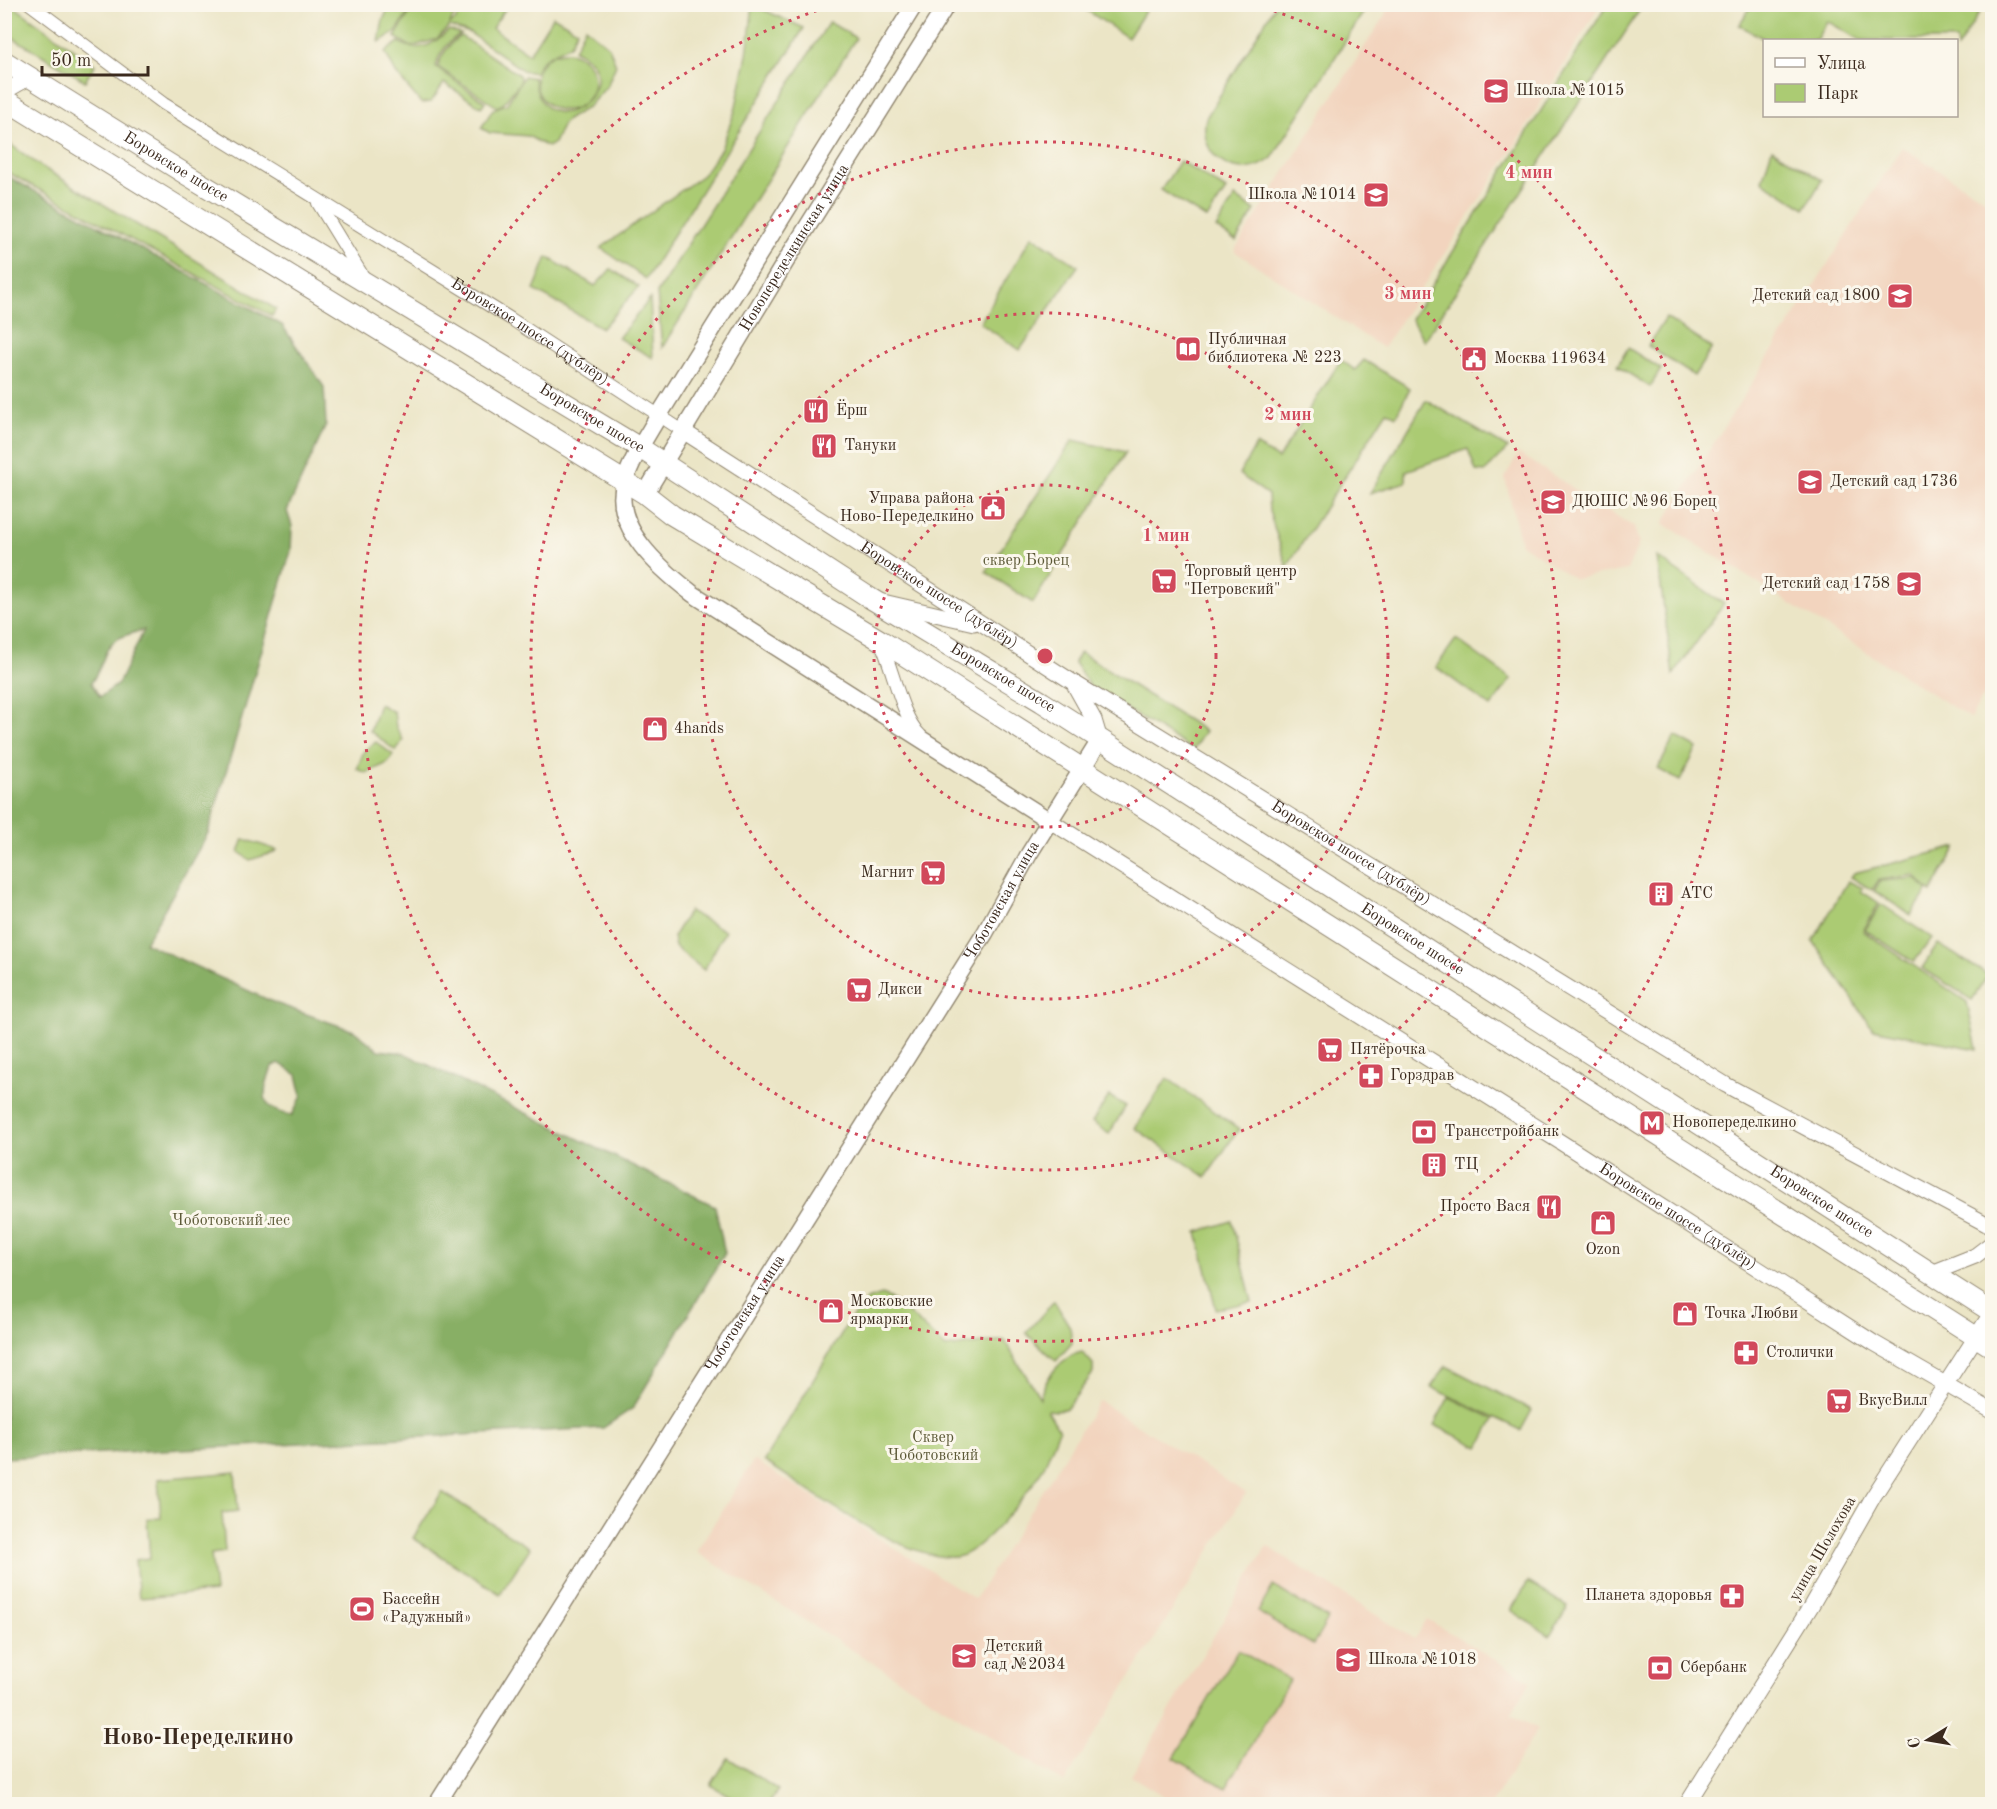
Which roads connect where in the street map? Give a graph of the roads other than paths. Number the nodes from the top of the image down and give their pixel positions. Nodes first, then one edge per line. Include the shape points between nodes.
1 (30, 4) edge
2 (915, 4) edge
3 (946, 4) edge
4 (4, 61) edge
5 (30, 77) junction
6 (4, 92) edge
7 (4, 99) edge
8 (316, 200) junction
9 (366, 281) junction
10 (659, 415) junction
11 (683, 431) junction
12 (640, 448) junction
13 (663, 463) junction
14 (624, 482) junction
15 (645, 494) junction
16 (870, 598) junction
17 (985, 626) junction
18 (879, 640) junction
19 (1071, 681) junction
20 (1100, 740) junction
21 (931, 745) junction
22 (1082, 770) junction
23 (1050, 821) junction
24 (1992, 1227) edge
25 (1992, 1243) edge
26 (1932, 1274) junction
27 (1992, 1312) edge
28 (1985, 1343) edge
29 (1946, 1384) junction
30 (1991, 1409) edge
31 (437, 1804) edge
32 (1687, 1804) edge

1 - 8 street, Боровское шоссе (дублёр) via 164,104
2 - 10 main road, Новопеределкинская улица
3 - 11 main road, Новопеределкинская улица
4 - 5 main road, Боровское шоссе
5 - 6 street
5 - 9 main road, Боровское шоссе via 187,176
7 - 14 main road, Боровское шоссе
8 - 9 street
8 - 10 street, Боровское шоссе (дублёр)
9 - 12 main road, Боровское шоссе
10 - 11 street, Боровское шоссе (дублёр)
10 - 12 main road, Новопеределкинская улица
11 - 13 main road, Новопеределкинская улица
11 - 17 street, Боровское шоссе (дублёр)
12 - 13 main road, Боровское шоссе
12 - 14 main road, Новопеределкинская улица
13 - 15 main road, Новопеределкинская улица
13 - 16 main road, Боровское шоссе
14 - 15 main road, Боровское шоссе
14 - 21 main road, Боровское шоссе (дублёр) via 622,500 629,524 649,555 670,576
15 - 18 main road, Боровское шоссе via 672,515
16 - 17 street
16 - 20 main road, Боровское шоссе
17 - 19 street, Боровское шоссе (дублёр)
18 - 21 street via 904,710 914,729
18 - 22 main road, Боровское шоссе
19 - 20 street via 1084,700
19 - 24 street, Боровское шоссе (дублёр) via 1726,1085
20 - 22 main road, Чоботовская улица
20 - 26 main road, Боровское шоссе
21 - 23 main road, Боровское шоссе (дублёр)
22 - 23 main road, Чоботовская улица
22 - 28 main road, Боровское шоссе
23 - 29 street, Боровское шоссе (дублёр) via 1874,1343
23 - 31 main road, Чоботовская улица via 985,933
25 - 26 street via 1975,1256
26 - 27 main road, Боровское шоссе
27 - 28 street, улица Шолохова
28 - 29 street, улица Шолохова
29 - 30 street, Боровское шоссе (дублёр)
29 - 32 street, улица Шолохова

